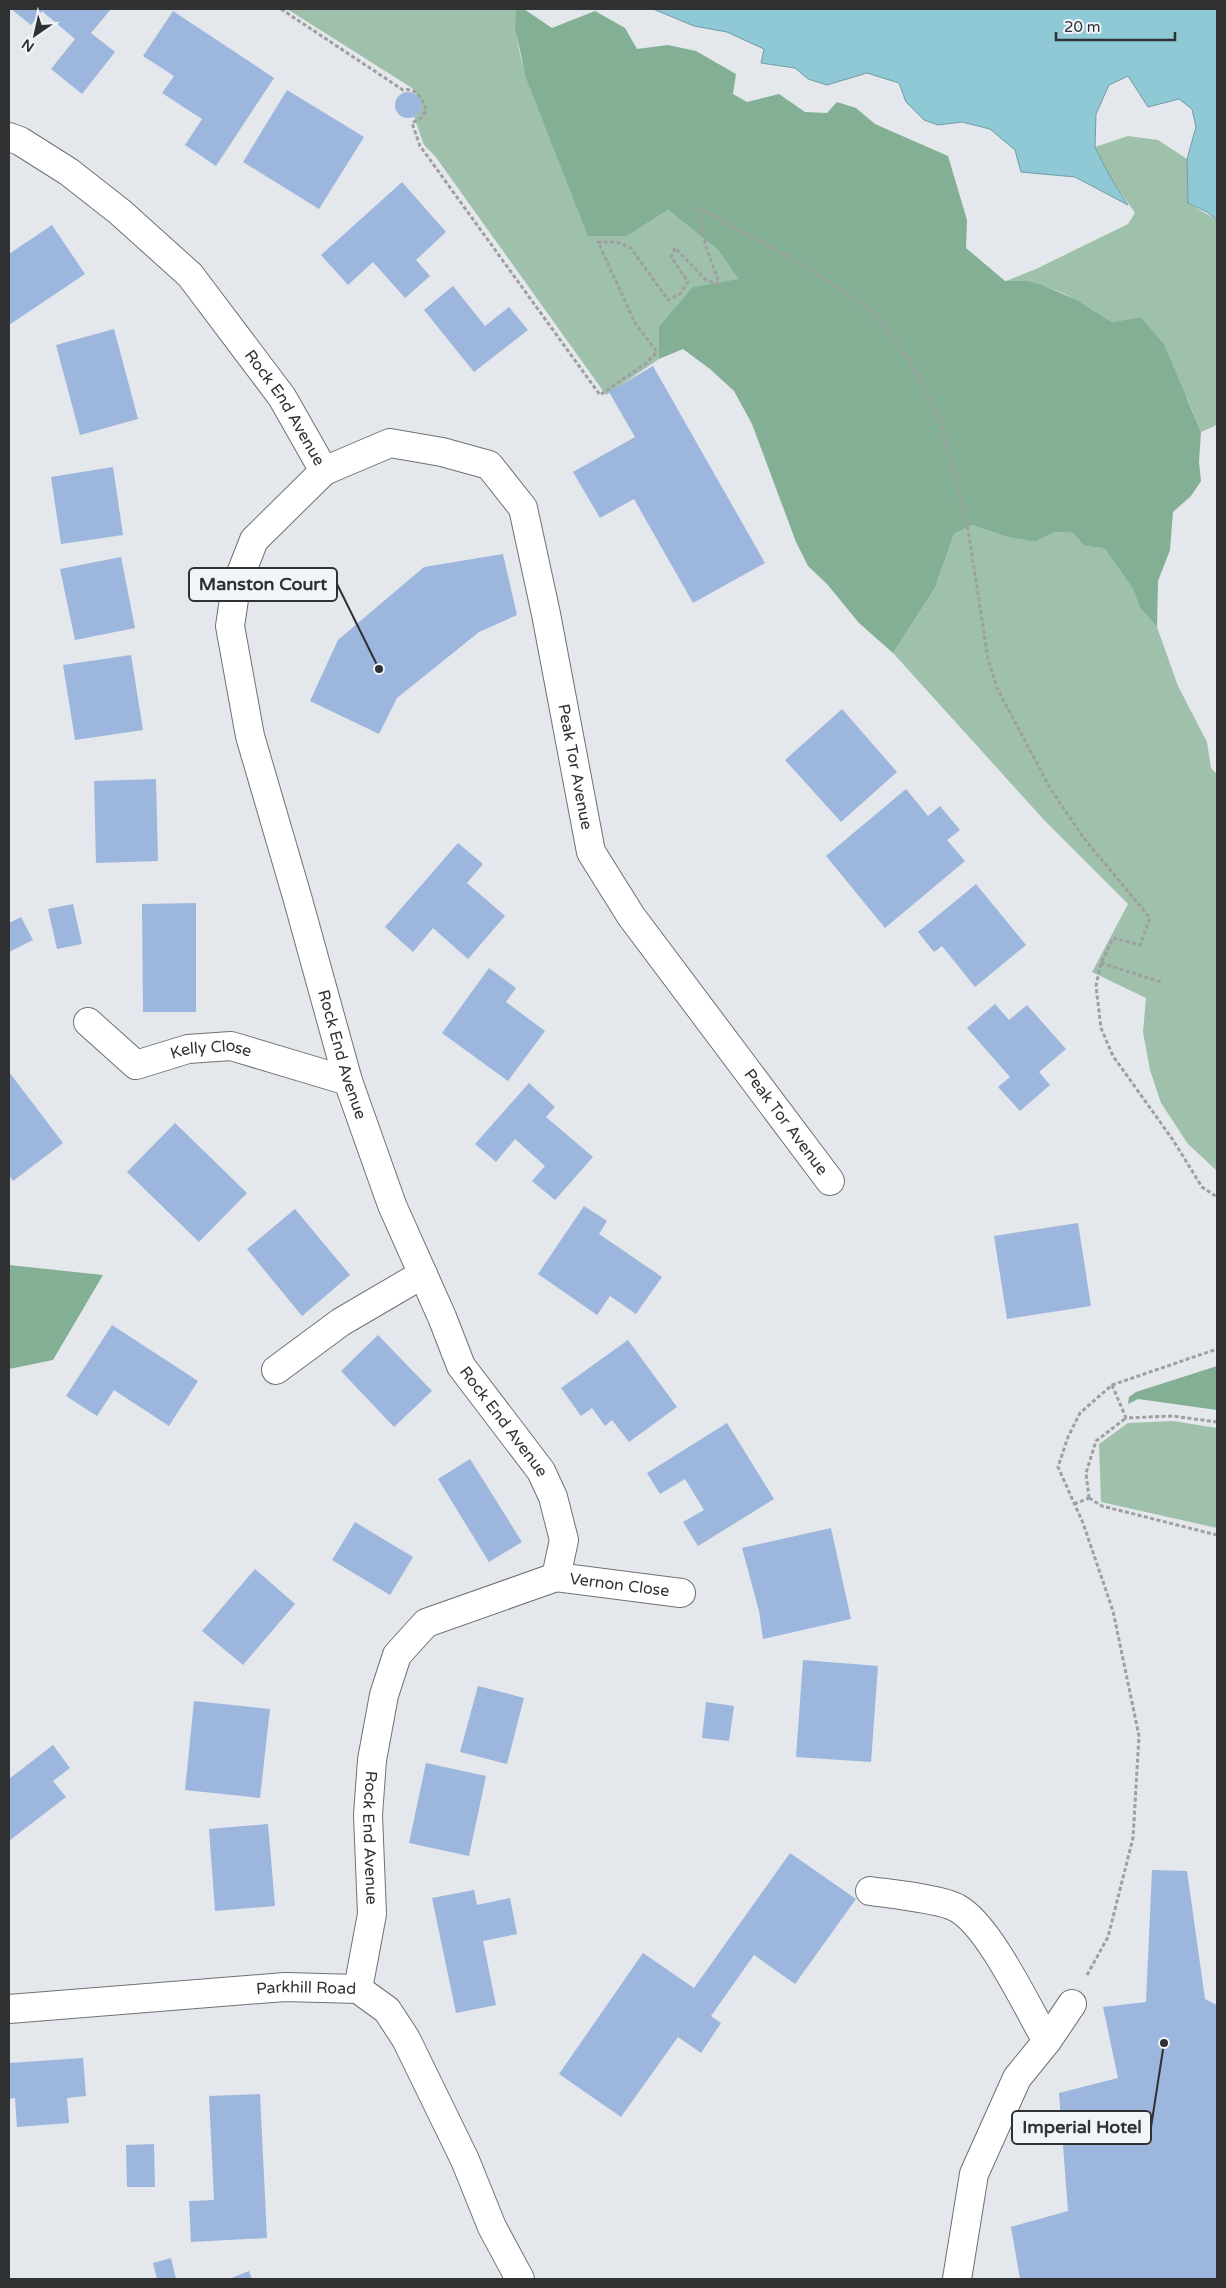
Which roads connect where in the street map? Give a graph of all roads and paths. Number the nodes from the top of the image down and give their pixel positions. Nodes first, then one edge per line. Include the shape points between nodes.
1 (281, 9) edge
2 (9, 137) edge
3 (324, 471) junction
4 (1101, 963) junction
5 (1161, 982) dead end
6 (88, 1022) dead end
7 (348, 1081) junction
8 (830, 1181) dead end
9 (1217, 1197) edge
10 (423, 1274) junction
11 (1217, 1349) edge
12 (276, 1370) dead end
13 (1112, 1385) junction
14 (1126, 1418) junction
15 (1217, 1422) edge
16 (1089, 1498) junction
17 (1074, 1504) junction
18 (1217, 1534) edge
19 (556, 1577) junction
20 (681, 1593) dead end
21 (870, 1891) dead end
22 (358, 1989) junction
23 (1072, 2004) joint
24 (9, 2010) edge
25 (1047, 2041) junction
26 (520, 2279) edge
27 (957, 2279) edge

1 - 4 path via 403,90 416,92 425,103 426,111 412,123 420,146 600,395 657,352 636,324 598,242 616,242 631,248 668,300 680,294 688,282 671,256 675,248 706,280 721,285 706,246 698,208 803,265 871,309 908,358 941,423 968,529 988,659 997,688 1050,788 1077,829 1150,918 1140,945 1113,938
2 - 3 street, Rock End Avenue via 69,172 120,212 190,275 282,397
3 - 7 street, Rock End Avenue via 254,540 236,586 230,626 250,736
3 - 8 street, Peak Tor Avenue via 390,443 489,466 523,508 591,852 631,916
4 - 5 path
4 - 9 path via 1096,986 1101,1028 1113,1056 1202,1187
6 - 7 street, Kelly Close via 136,1065 188,1049 231,1046
7 - 10 street, Rock End Avenue via 392,1205
10 - 12 street via 341,1322
10 - 19 street, Rock End Avenue via 461,1366 541,1471 553,1497 564,1540
11 - 13 path
13 - 14 path
13 - 17 path via 1080,1413 1058,1467
14 - 15 path via 1172,1416
14 - 16 path via 1096,1441 1086,1474
16 - 17 path
16 - 18 path via 1102,1506
17 - 23 path via 1114,1611 1140,1736 1133,1838 1108,1937
19 - 20 street, Vernon Close
19 - 22 street, Rock End Avenue via 426,1623 397,1655 384,1695 372,1760 368,1815 372,1914
21 - 25 street via 956,1906 971,1917 986,1935
22 - 24 street, Parkhill Road via 285,1987
22 - 26 street, Parkhill Road via 387,2010 406,2040 465,2160 492,2227
23 - 25 street
25 - 27 street via 1018,2078 974,2174

